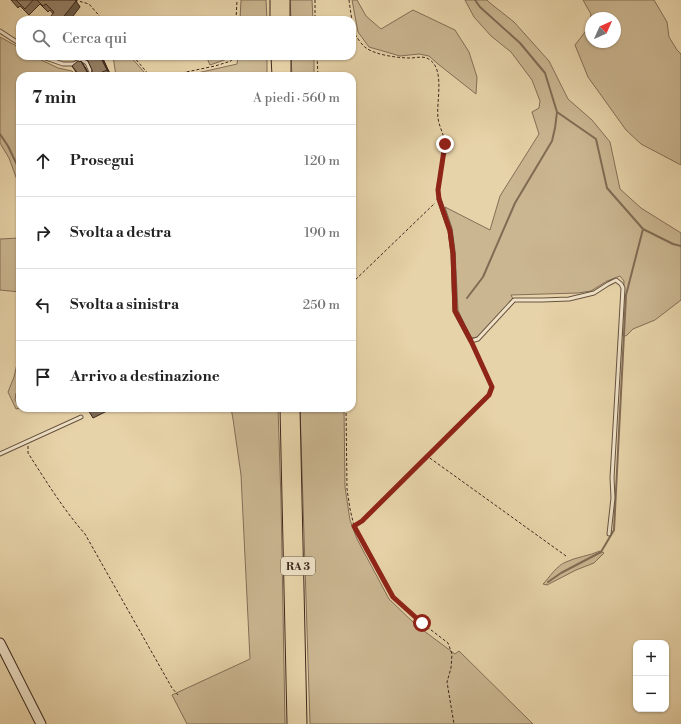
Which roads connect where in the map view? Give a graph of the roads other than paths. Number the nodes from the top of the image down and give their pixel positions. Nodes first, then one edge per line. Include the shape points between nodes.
1 (276, 0) edge
2 (284, 0) edge
3 (276, 16) edge
4 (284, 16) edge
5 (0, 31) edge
6 (16, 41) edge
7 (52, 60) edge
8 (82, 60) edge
9 (82, 60) edge
10 (277, 60) edge
11 (285, 60) edge
12 (91, 72) edge
13 (278, 72) edge
14 (286, 72) edge
15 (439, 199) road end
16 (286, 412) edge
17 (294, 412) edge
18 (81, 416) dead end
19 (0, 454) edge
20 (609, 534) dead end
21 (0, 643) edge
22 (41, 724) edge
23 (293, 724) edge
24 (301, 724) edge

1 - 3 highway
2 - 4 highway
5 - 6 lane
7 - 8 lane via 63,64 73,64
9 - 12 lane via 87,63
10 - 13 highway
11 - 14 highway
15 - 20 lane via 450,231 455,311 471,341 478,339 514,300 569,299 594,293 616,280 622,284 613,498
16 - 23 highway, RA 3
17 - 24 highway, RA 3
18 - 19 lane
21 - 22 main road

